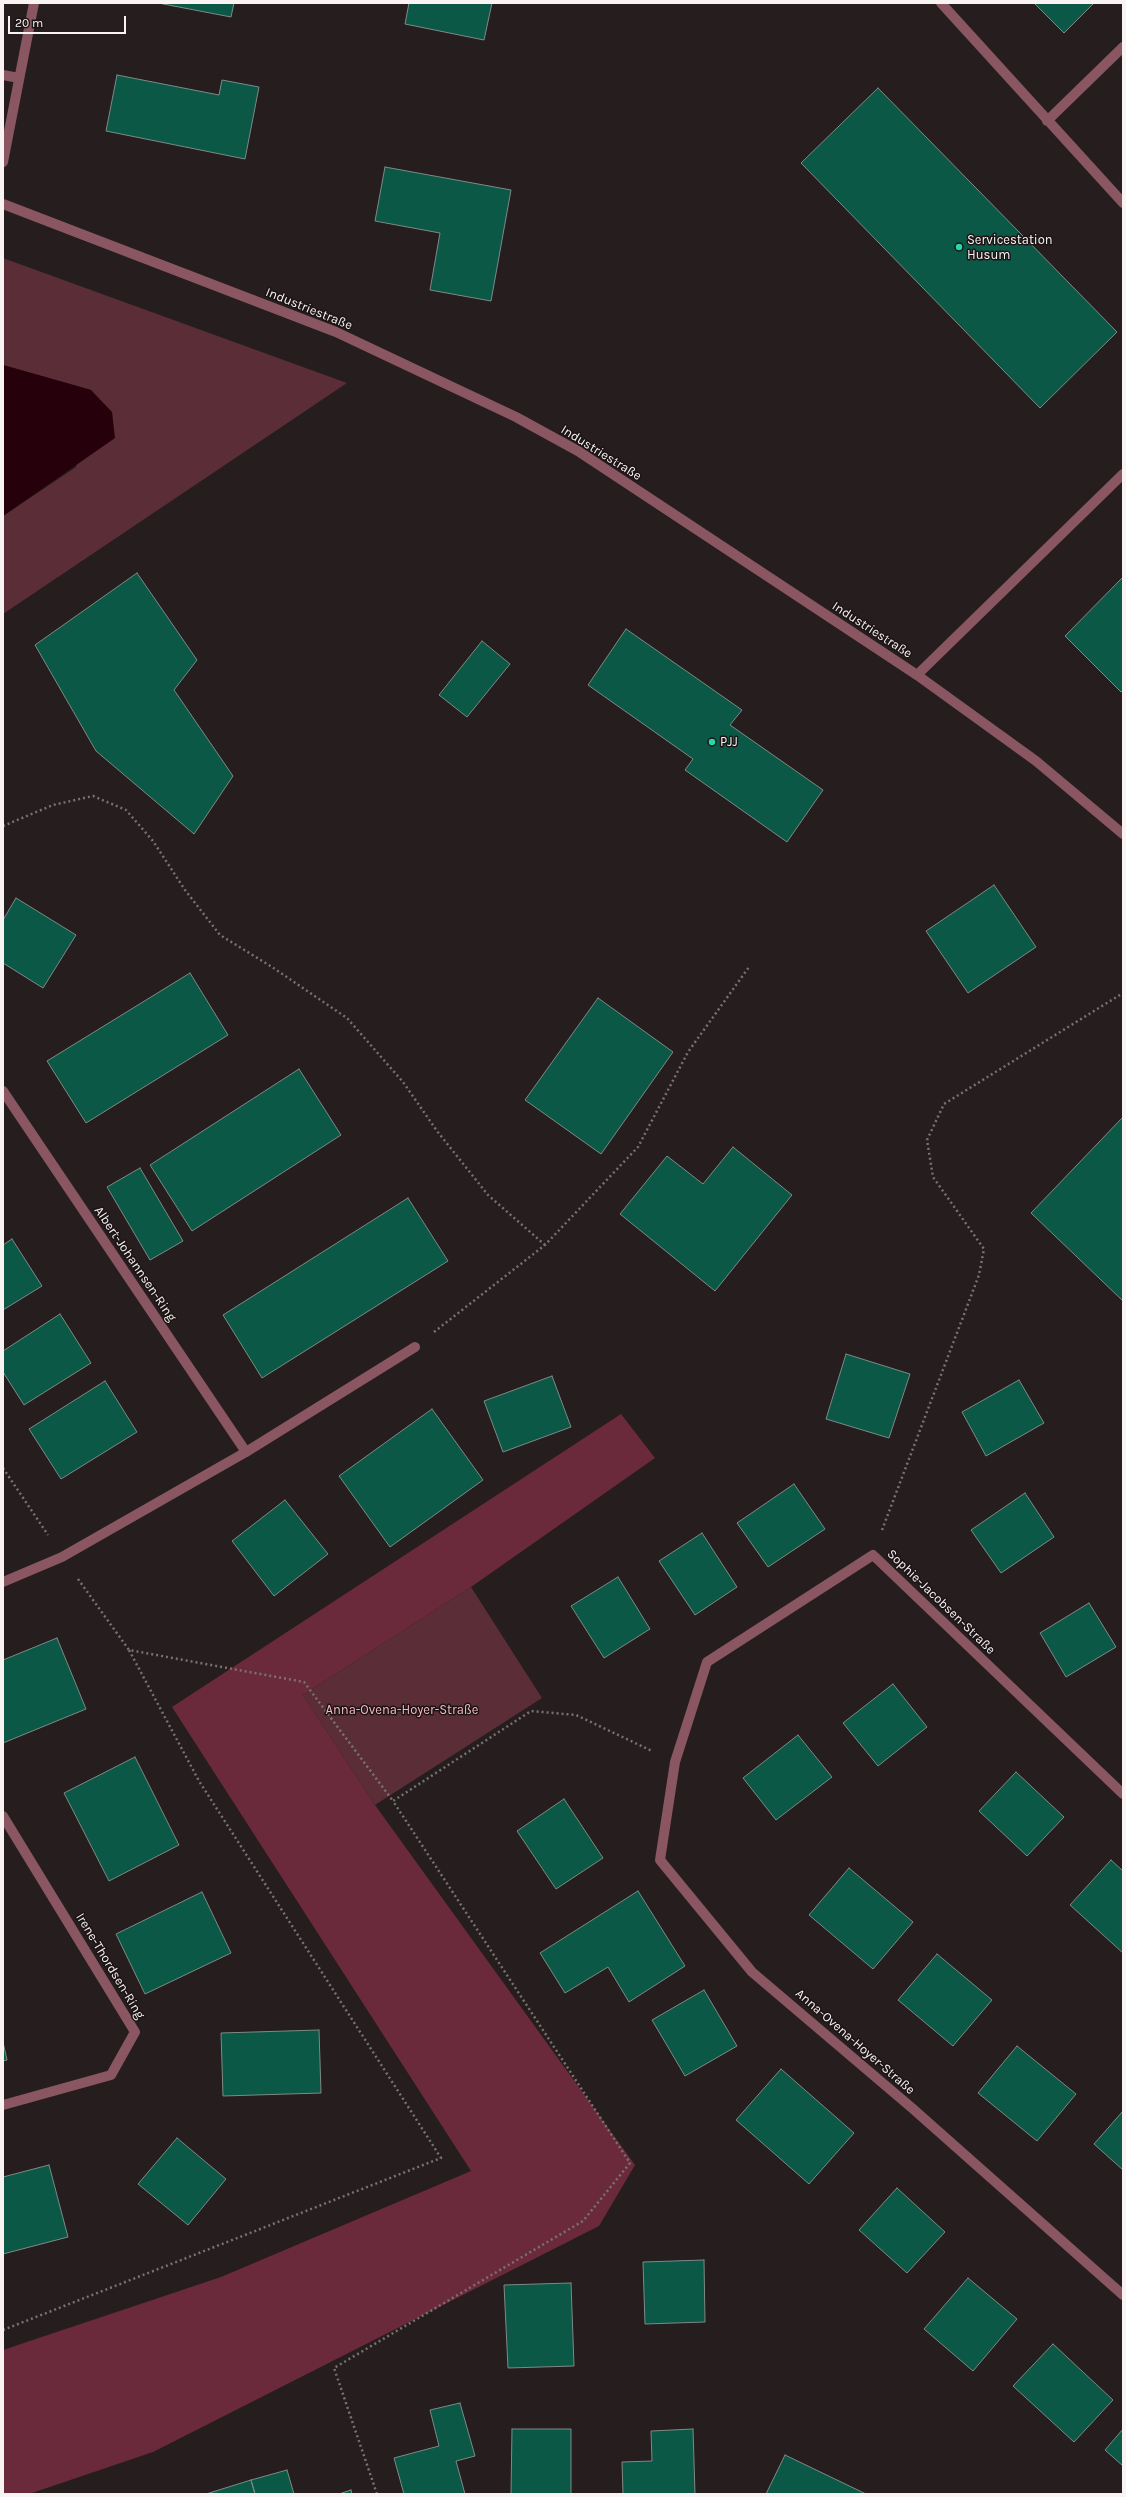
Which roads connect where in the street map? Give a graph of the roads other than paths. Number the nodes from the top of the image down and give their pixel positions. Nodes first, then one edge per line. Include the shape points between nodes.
1 (34, 3) edge
2 (941, 3) edge
3 (1123, 47) edge
4 (3, 75) edge
5 (20, 78) junction
6 (1047, 121) junction
7 (3, 162) edge
8 (1123, 203) edge
9 (3, 204) edge
10 (1123, 474) edge
11 (917, 676) junction
12 (1123, 834) edge
13 (3, 1091) edge
14 (415, 1347) road end
15 (246, 1452) junction
16 (3, 1582) edge
17 (675, 1762) joint
18 (1123, 1794) edge
19 (3, 1816) edge
20 (3, 2105) edge
21 (1123, 2295) edge

1 - 5 street
2 - 6 street
3 - 6 street
4 - 5 street
5 - 7 street
6 - 8 street
9 - 11 street, Industriestraße via 336,332 516,417 578,452
10 - 11 street
11 - 12 street, Industriestraße via 1036,761
13 - 15 street, Albert-Johannsen-Ring
14 - 15 street
15 - 16 street via 62,1557
17 - 18 street, Sophie-Jacobsen-Straße via 707,1662 873,1555
17 - 21 street, Anna-Ovena-Hoyer-Straße via 660,1860 752,1972 912,2108
19 - 20 street, Irene-Thordsen-Ring via 135,2032 111,2075

